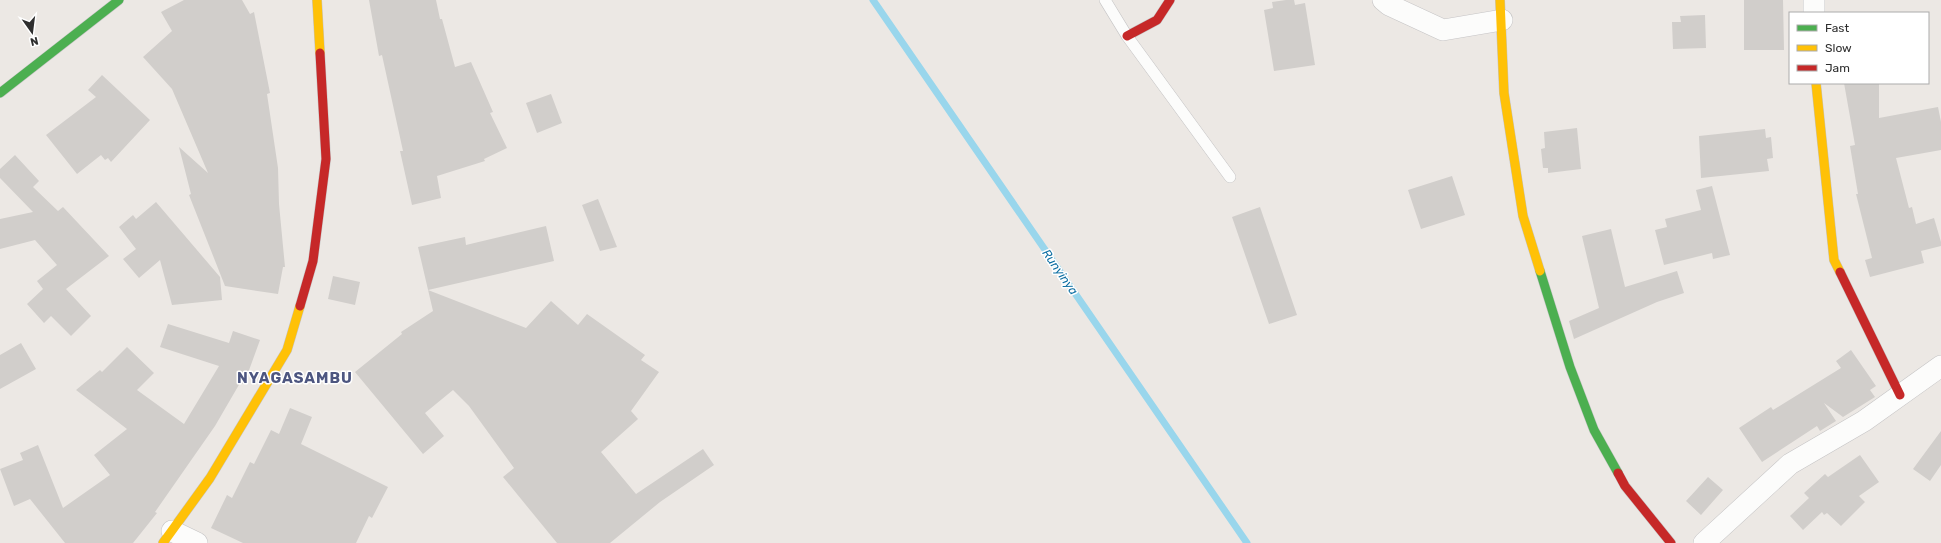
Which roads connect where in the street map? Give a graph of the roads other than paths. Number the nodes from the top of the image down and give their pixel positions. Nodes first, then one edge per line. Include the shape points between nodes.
1 (120, 0) edge
2 (317, 0) edge
3 (1105, 0) edge
4 (1170, 0) edge
5 (1383, 0) edge
6 (1500, 0) edge
7 (1814, 0) edge
8 (1814, 12) edge
9 (1502, 20) junction
10 (1127, 36) junction
11 (1816, 84) edge
12 (0, 93) edge
13 (1230, 177) dead end
14 (1941, 366) edge
15 (1900, 395) junction
16 (168, 537) edge
17 (197, 543) edge
18 (1671, 543) edge
19 (1704, 543) edge

1 - 12 main road
2 - 16 main road via 326,159 313,261 287,350 210,478
3 - 10 lane
4 - 10 main road via 1157,20
5 - 9 street via 1443,30
6 - 9 main road
7 - 8 street
9 - 18 main road via 1504,93 1524,216 1570,367 1594,430 1625,486
10 - 13 lane
11 - 15 main road via 1834,260
14 - 15 street
15 - 19 street via 1864,421 1790,464
16 - 17 street

